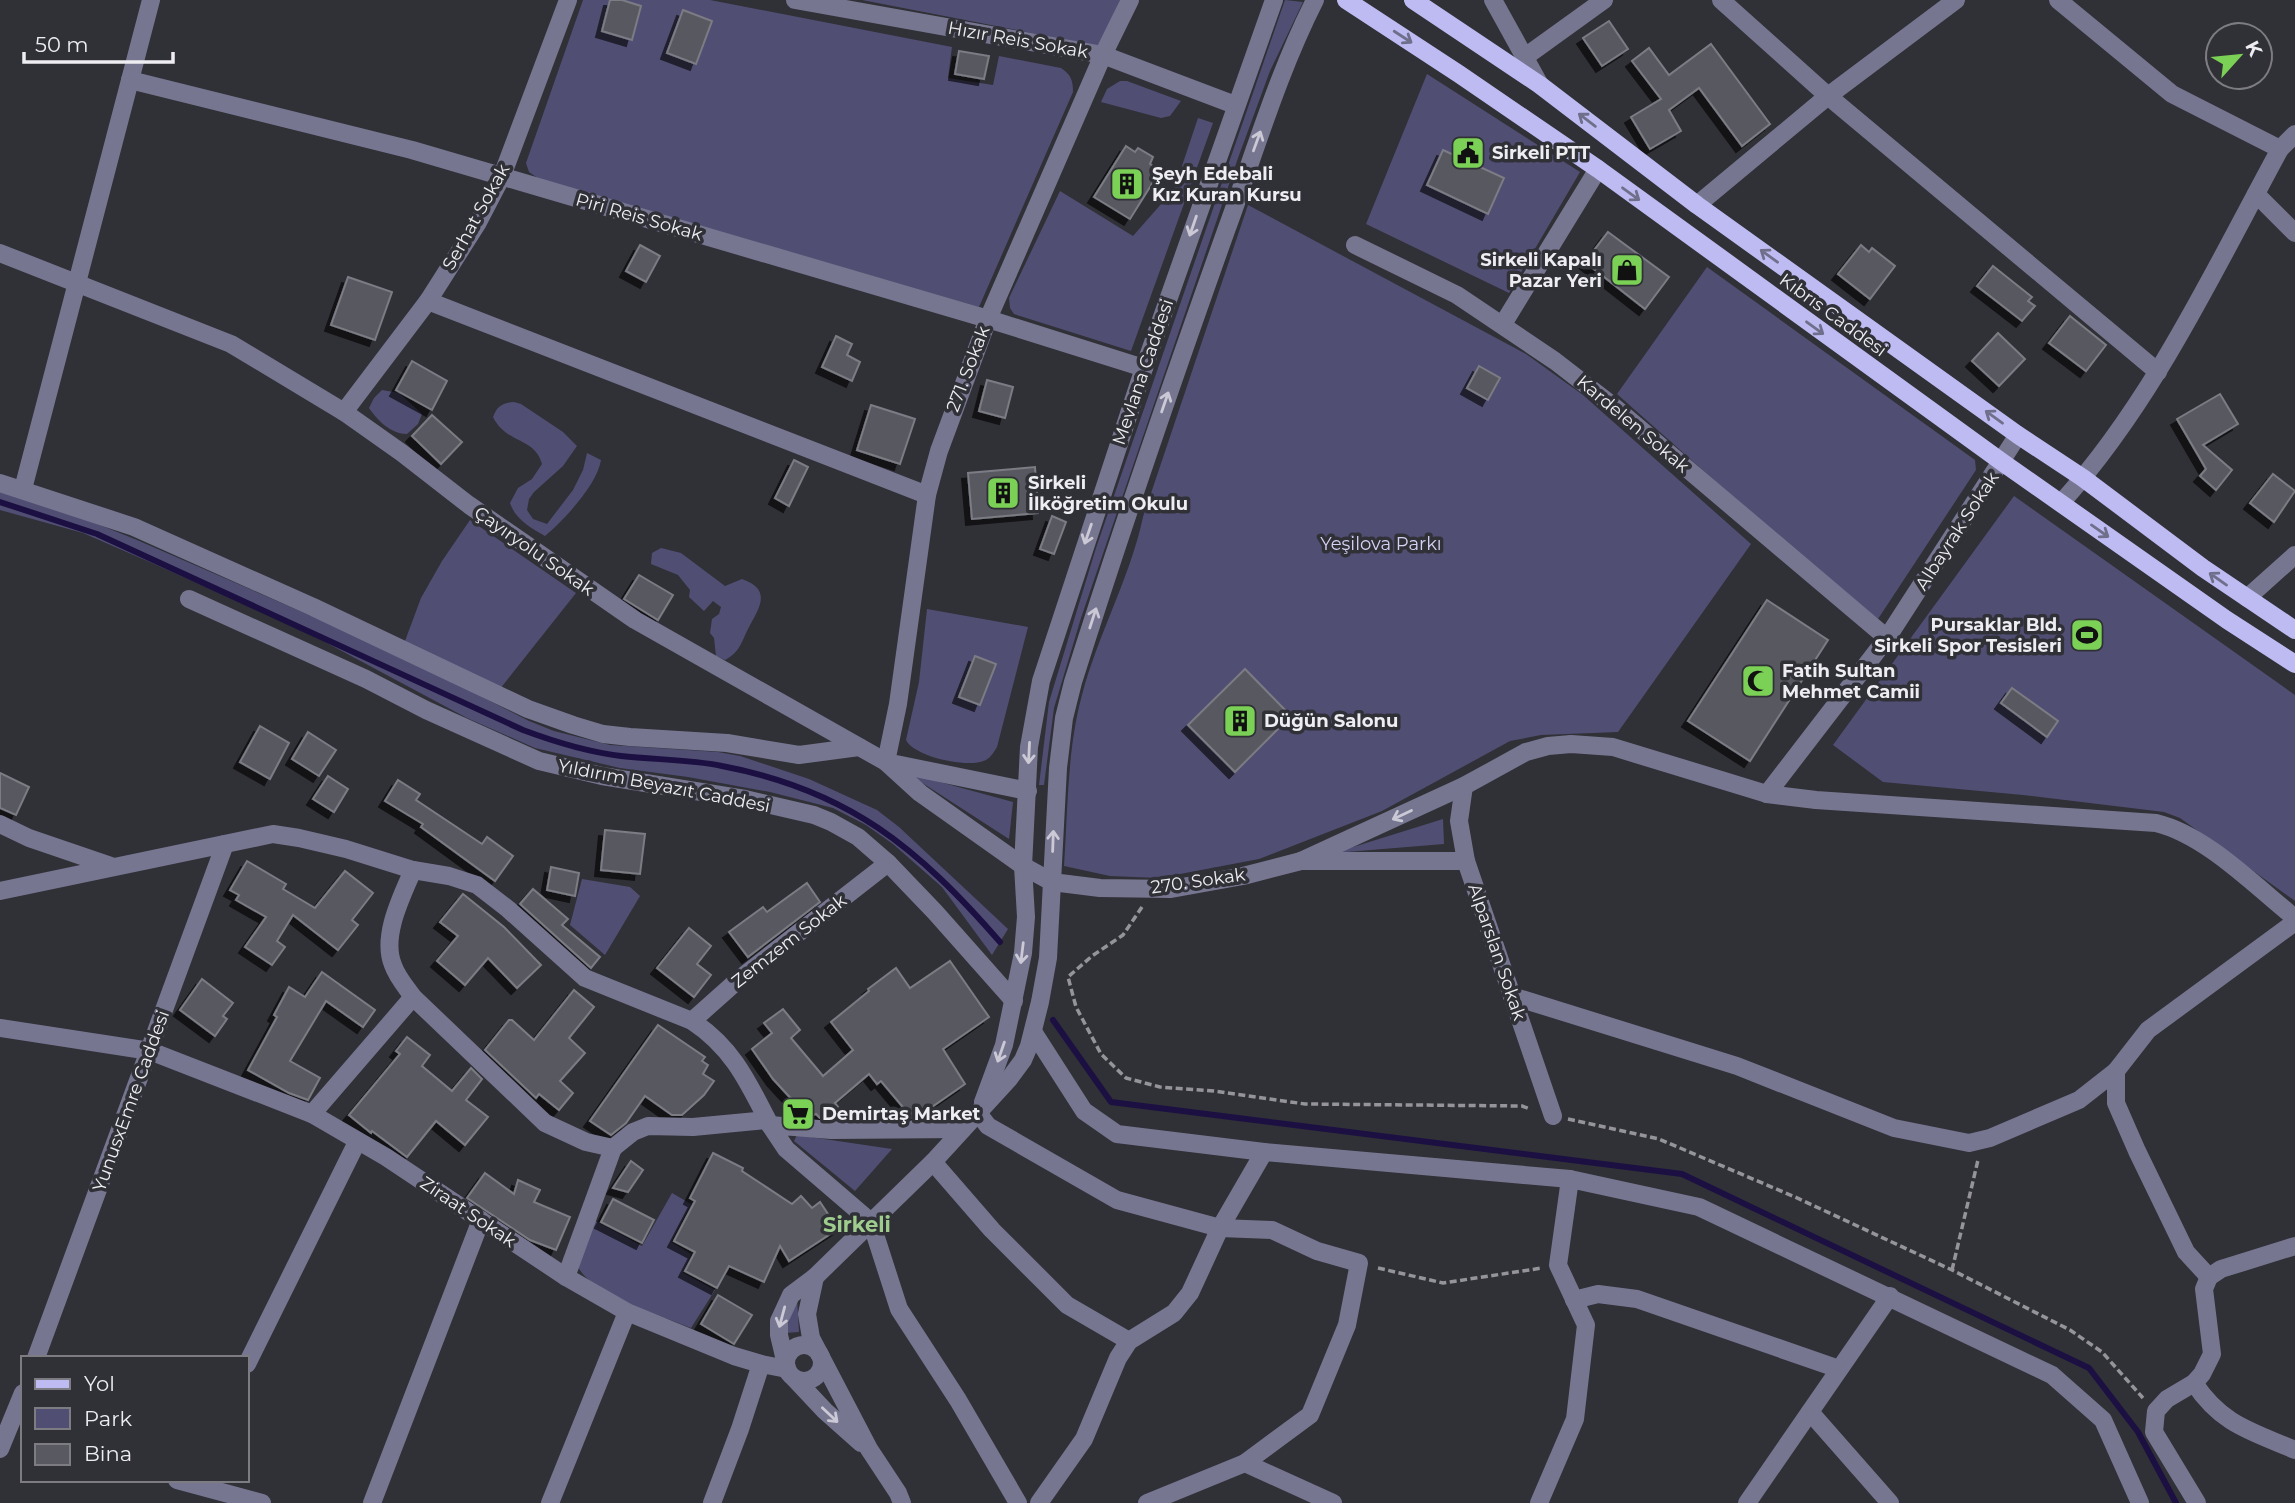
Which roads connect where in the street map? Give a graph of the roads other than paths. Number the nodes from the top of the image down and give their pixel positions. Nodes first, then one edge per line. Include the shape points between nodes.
1 (151, 0) edge
2 (568, 0) edge
3 (795, 0) edge
4 (1130, 0) edge
5 (1274, 0) edge
6 (1315, 0) edge
7 (1346, 0) edge
8 (1413, 0) edge
9 (1493, 0) edge
10 (1604, 0) edge
11 (1721, 0) edge
12 (1956, 0) edge
13 (2058, 0) edge
14 (1103, 55) junction
15 (1525, 57) junction
16 (130, 80) junction
17 (1540, 85) junction
18 (1828, 96) junction
19 (1235, 105) junction
20 (2295, 134) edge
21 (2280, 149) junction
22 (1598, 169) junction
23 (502, 176) junction
24 (2256, 194) junction
25 (1697, 205) junction
26 (2295, 233) edge
27 (1355, 245) dead end
28 (0, 253) edge
29 (75, 283) junction
30 (428, 301) junction
31 (988, 319) junction
32 (1503, 324) junction
33 (1144, 368) junction
34 (2158, 372) junction
35 (344, 412) junction
36 (2018, 435) junction
37 (2002, 462) junction
38 (2083, 478) junction
39 (0, 483) edge
40 (23, 489) junction
41 (927, 495) junction
42 (2061, 503) junction
43 (2295, 555) edge
44 (2247, 598) junction
45 (190, 599) dead end
46 (2295, 630) edge
47 (1887, 638) junction
48 (2295, 664) edge
49 (859, 747) junction
50 (886, 762) junction
51 (1464, 786) junction
52 (1028, 791) junction
53 (1767, 794) junction
54 (0, 824) edge
55 (225, 844) junction
56 (1466, 861) junction
57 (1301, 862) junction
58 (888, 863) junction
59 (112, 866) junction
60 (1024, 866) junction
61 (413, 870) junction
62 (1052, 882) junction
63 (0, 891) edge
64 (2295, 920) edge
65 (1016, 995) junction
66 (1512, 996) junction
67 (413, 997) junction
68 (692, 1021) junction
69 (0, 1028) edge
70 (1034, 1033) junction
71 (150, 1051) junction
72 (2116, 1071) junction
73 (978, 1113) junction
74 (312, 1114) junction
75 (1553, 1116) road end
76 (769, 1122) junction
77 (963, 1129) junction
78 (357, 1142) junction
79 (613, 1148) junction
80 (1264, 1152) junction
81 (933, 1162) junction
82 (1570, 1179) junction
83 (481, 1220) junction
84 (871, 1223) junction
85 (1220, 1228) junction
86 (2295, 1246) edge
87 (566, 1277) junction
88 (2209, 1277) junction
89 (815, 1278) junction
90 (1890, 1296) junction
91 (1574, 1300) junction
92 (627, 1312) junction
93 (1129, 1341) junction
94 (820, 1354) junction
95 (37, 1356) edge
96 (248, 1362) edge
97 (761, 1364) junction
98 (1839, 1369) junction
99 (790, 1373) junction
100 (2194, 1383) junction
101 (21, 1399) edge
102 (1810, 1412) junction
103 (8, 1438) edge
104 (869, 1450) junction
105 (2295, 1450) edge
106 (1245, 1463) junction
107 (191, 1482) edge
108 (219, 1486) edge
109 (904, 1500) edge
110 (262, 1503) edge
111 (372, 1503) edge
112 (550, 1503) edge
113 (712, 1503) edge
114 (1018, 1503) edge
115 (1039, 1503) edge
116 (1147, 1503) edge
117 (1333, 1503) edge
118 (1539, 1503) edge
119 (1747, 1503) edge
120 (1890, 1503) edge
121 (2140, 1503) edge
122 (2197, 1503) edge

1 - 16 street
2 - 23 street, Serhat Sokak
3 - 14 street, Hızır Reis Sokak
4 - 14 street, 271. Sokak
5 - 19 street, Mevlana Caddesi
62 -> 6 street via 1058,768 1073,682 1251,157
7 -> 22 main road, Kıbrıs Caddesi
8 - 17 main road
9 - 15 street
10 - 15 street
11 - 18 street
12 - 18 street
13 - 21 street via 2172,94
14 - 19 street, Hızır Reis Sokak
14 - 31 street, 271. Sokak
15 - 17 street
16 - 23 street, Piri Reis Sokak
16 - 29 street
25 -> 17 main road
18 - 25 street
18 - 34 street
19 -> 33 street, Mevlana Caddesi
20 - 21 street
21 - 24 street
22 - 32 street
22 -> 37 main road, Kıbrıs Caddesi
23 - 30 street, Serhat Sokak
23 - 31 street, Piri Reis Sokak
24 - 26 street
24 - 34 street
36 -> 25 main road
27 - 32 street, Kardelen Sokak via 1457,295
28 - 29 street, Çayıryolu Sokak
29 - 35 street, Çayıryolu Sokak via 231,344
29 - 40 street
30 - 35 street, Serhat Sokak
30 - 41 street
31 - 33 street, Piri Reis Sokak
31 - 41 street, 271. Sokak via 951,413
32 - 47 street, Kardelen Sokak via 1612,405
33 -> 52 street, Mevlana Caddesi via 1041,681 1029,747
34 - 38 street
35 - 49 street, Çayıryolu Sokak via 635,620
36 - 37 street, Albayrak Sokak
36 - 38 main road
37 - 42 main road, Kıbrıs Caddesi
37 - 47 street, Albayrak Sokak
38 - 42 street
44 -> 38 main road
39 - 40 street
40 - 49 street via 134,527 527,709 603,734 727,743 799,755
41 - 50 street, 271. Sokak
42 -> 48 main road, Kıbrıs Caddesi
43 - 44 street
44 - 46 main road
45 - 58 street, Yıldırım Beyazıt Caddesi via 539,761 814,815 858,837
47 - 53 street, Albayrak Sokak
49 - 50 street, Çayıryolu Sokak
50 - 52 street
50 - 60 street, Çayıryolu Sokak via 920,793
51 - 53 street via 1526,751 1592,744
51 - 56 street, Alparslan Sokak via 1459,821
51 -> 57 street
52 - 60 street, Mevlana Caddesi
53 - 64 street via 2156,823 2189,836
54 - 59 street
55 - 59 street
55 - 61 street via 273,834
55 - 71 street, YunusxEmre Caddesi
56 - 57 street
56 - 66 street, Alparslan Sokak
57 - 62 street, 270. Sokak via 1151,890
58 - 65 street, Yıldırım Beyazıt Caddesi
58 - 68 street, Zemzem Sokak
59 - 63 street
60 - 62 street, Çayıryolu Sokak
60 -> 65 street, Mevlana Caddesi via 1026,917
61 - 67 street via 390,948 391,962
61 - 68 street via 477,885 585,978
62 - 70 street via 1048,958
64 - 72 street via 2148,1030
65 -> 73 street via 1004,1045
66 - 72 street via 1737,1066 1894,1128 1969,1143 2079,1100
66 - 75 street, Alparslan Sokak
67 - 74 street
67 - 79 street via 545,1123 586,1142
68 - 76 street via 733,1057
69 - 71 street, Ziraat Sokak
70 - 73 street via 1023,1060
70 - 80 street via 1084,1111 1117,1134
71 - 74 street, Ziraat Sokak
71 - 95 street, YunusxEmre Caddesi
72 - 88 street via 2116,1102 2137,1151 2186,1252
73 - 77 street
73 - 85 street via 988,1125 1117,1200
74 - 78 street, Ziraat Sokak
76 - 77 street via 859,1130
76 - 79 street via 648,1126
76 - 84 street via 786,1149
77 - 81 street
78 - 83 street, Ziraat Sokak
78 - 96 street
79 - 87 street
80 - 82 street
80 - 85 street
81 - 84 street
81 - 93 street via 1067,1305
82 - 90 street via 1699,1207
82 - 91 street via 1558,1265
83 - 87 street, Ziraat Sokak
83 - 111 street
84 - 89 street
84 - 114 street via 900,1309
85 - 93 street via 1190,1293 1174,1313
85 - 106 street via 1272,1230 1359,1264 1347,1325 1310,1415
86 - 88 street
87 - 92 street, Ziraat Sokak
88 - 100 street via 2204,1289 2212,1354
89 - 94 street via 807,1314
89 -> 99 street via 792,1295 779,1321
90 - 98 street
90 - 121 street via 2052,1375 2103,1420
91 - 98 street via 1598,1294 1637,1299
91 - 118 street via 1586,1325 1575,1419
92 - 97 street, Ziraat Sokak
92 - 112 street
93 - 115 street via 1084,1439
94 - 99 street via 822,1366 816,1376 806,1381
94 - 99 street via 811,1346 794,1348 787,1357
94 - 104 street
97 - 99 street, Ziraat Sokak
97 - 113 street
98 - 102 street
99 -> 104 street
100 - 105 street via 2229,1421
100 - 122 street via 2167,1398 2157,1411 2154,1432
101 - 103 street
102 - 119 street
102 - 120 street
104 - 109 street
106 - 116 street
106 - 117 street
107 - 108 street
108 - 110 street

